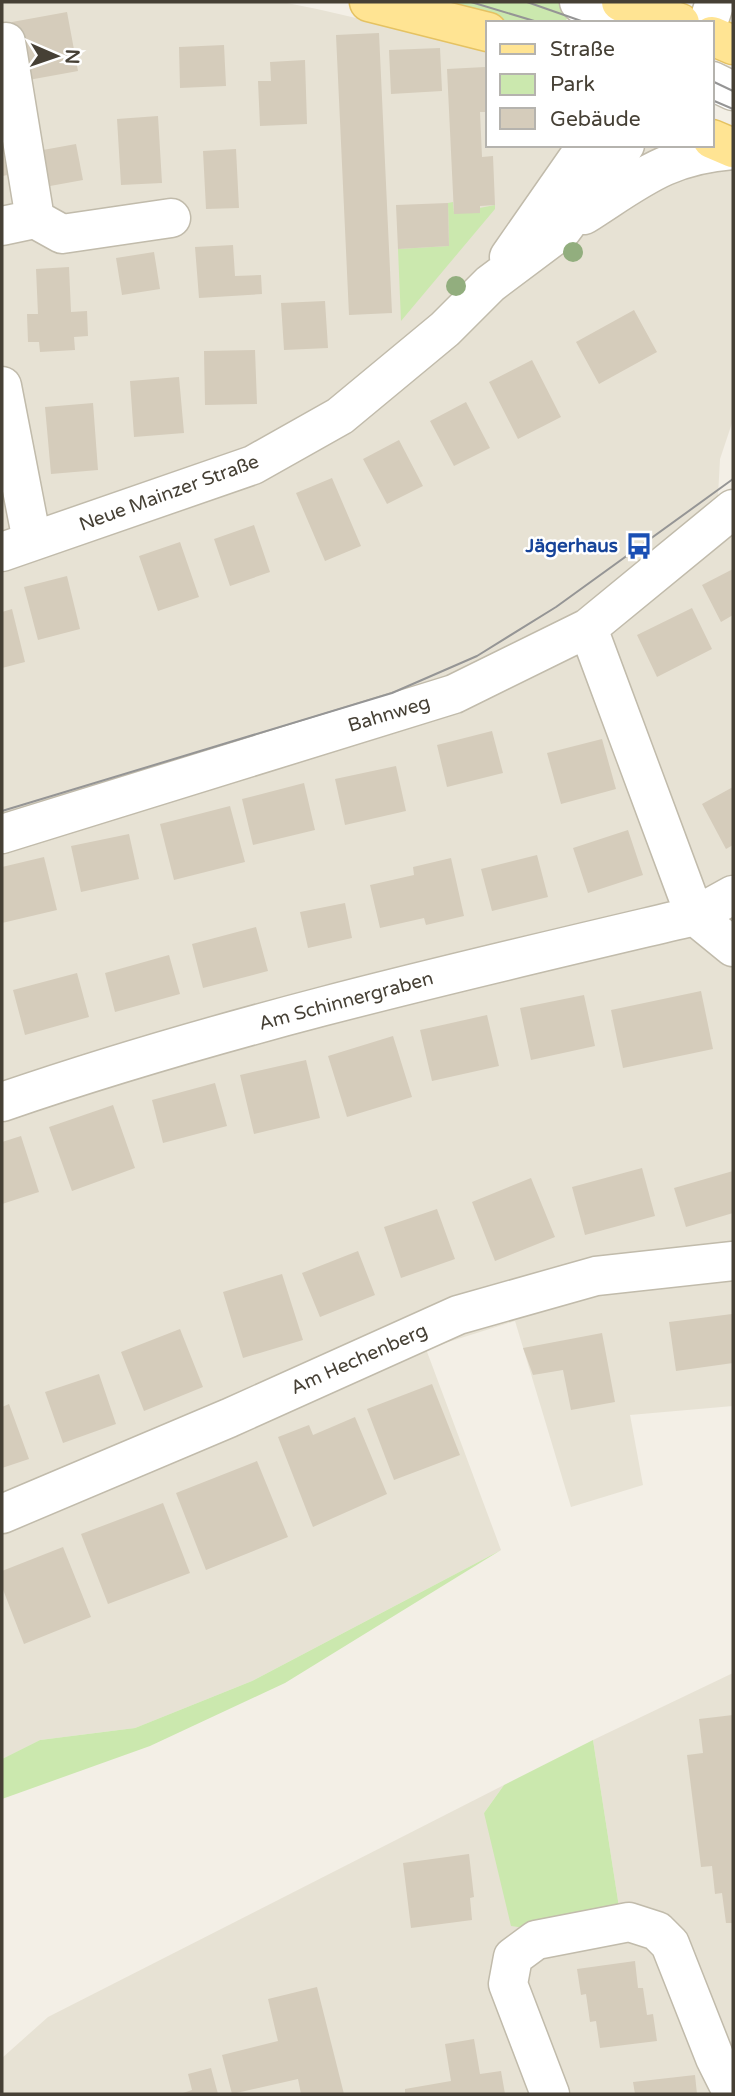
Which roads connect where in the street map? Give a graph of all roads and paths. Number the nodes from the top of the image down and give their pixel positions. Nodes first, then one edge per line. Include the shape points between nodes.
1 (369, 2) edge
2 (579, 2) edge
3 (621, 2) edge
4 (715, 2) edge
5 (665, 15) edge
6 (602, 21) edge
7 (709, 21) edge
8 (486, 31) edge
9 (714, 37) edge
10 (6, 42) dead end
11 (733, 45) edge
12 (714, 82) edge
13 (733, 91) edge
14 (714, 101) edge
15 (733, 109) edge
16 (714, 140) edge
17 (585, 147) edge
18 (624, 147) edge
19 (733, 149) edge
20 (171, 218) dead end
21 (18, 223) edge
22 (562, 230) junction
23 (490, 284) junction
24 (2, 386) edge
25 (733, 509) edge
26 (17, 547) edge
27 (588, 628) junction
28 (2, 834) edge
29 (733, 895) edge
30 (695, 916) junction
31 (733, 947) edge
32 (2, 1102) edge
33 (733, 1261) edge
34 (2, 1514) edge
35 (550, 2094) edge
36 (733, 2094) edge

1 - 8 main road
2 - 6 street
3 - 5 main road
4 - 7 street
9 - 11 main road
10 - 21 street
12 - 13 street
14 - 15 street
16 - 19 main road
17 - 23 street, Neue Mainzer Straße
18 - 22 street, Neue Mainzer Straße
19 - 22 street via 688,155 658,168
20 - 21 street via 62,234
22 - 23 street, Neue Mainzer Straße
23 - 26 street, Neue Mainzer Straße via 384,383 299,441 253,465
24 - 26 street
25 - 27 street, Bahnweg
27 - 28 street, Bahnweg via 454,694
27 - 30 street
29 - 30 street, Am Schinnergraben
30 - 31 street
30 - 32 street, Am Schinnergraben via 373,993 117,1063
33 - 34 street, Am Hechenberg via 596,1276 458,1315
35 - 36 street via 508,1984 513,1957 536,1940 629,1922 657,1931 670,1944

